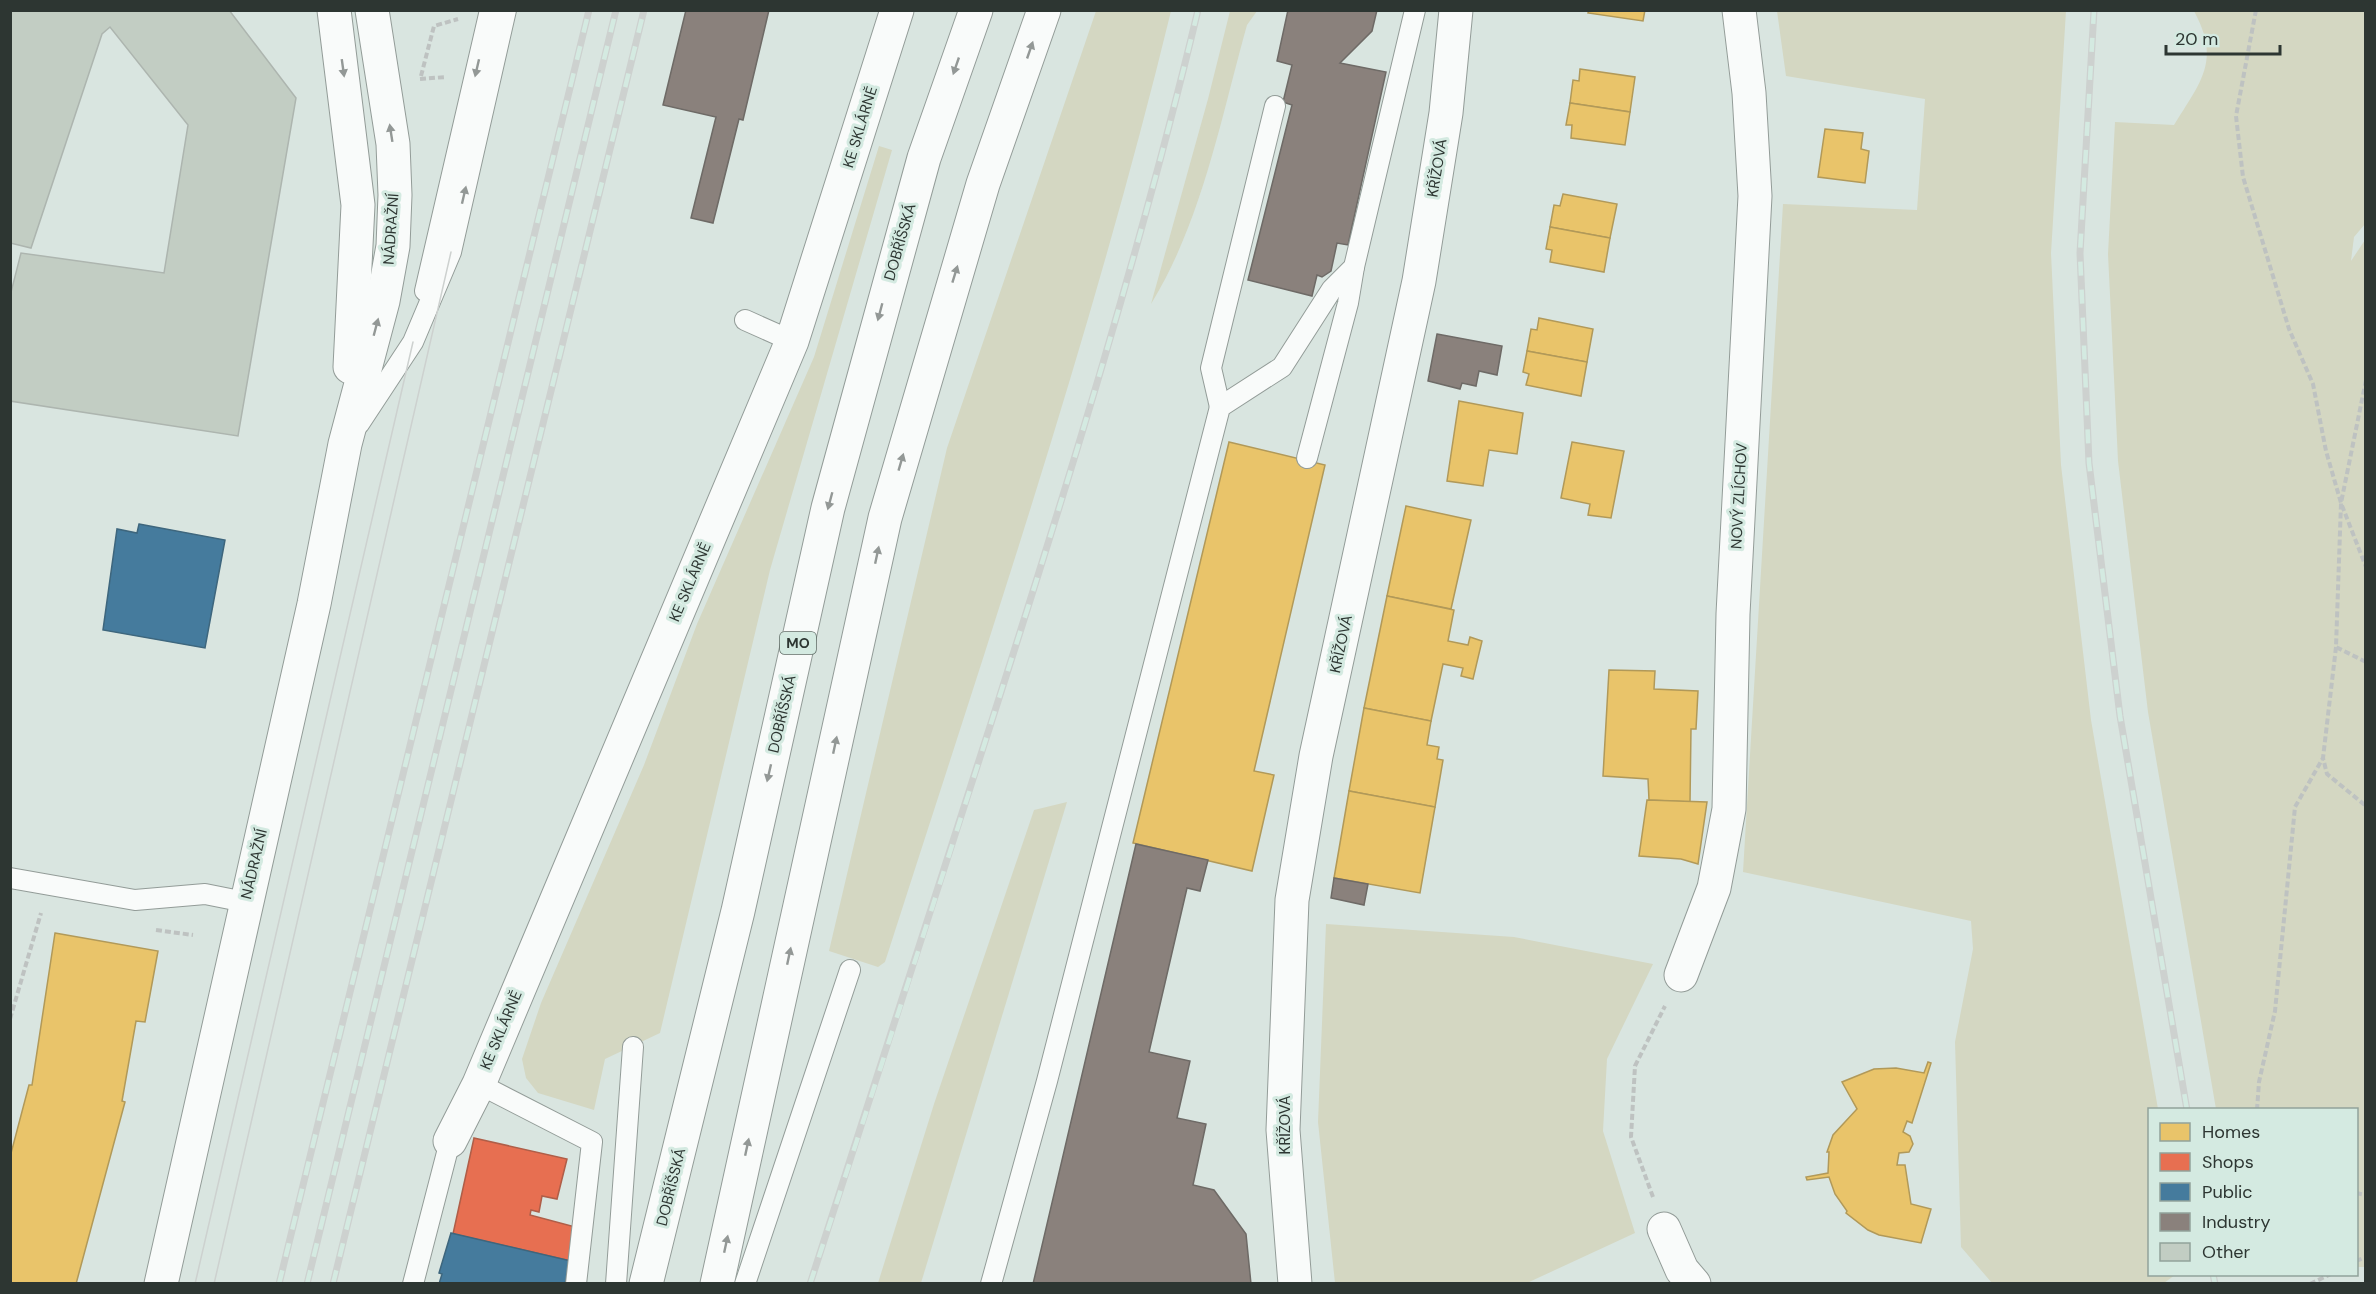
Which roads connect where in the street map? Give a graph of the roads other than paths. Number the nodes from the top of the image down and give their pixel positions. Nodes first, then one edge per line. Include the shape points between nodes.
1 (334, 10) edge
2 (372, 10) edge
3 (489, 10) edge
4 (506, 10) edge
5 (897, 10) edge
6 (976, 10) edge
7 (1044, 10) edge
8 (1415, 10) edge
9 (1456, 10) edge
10 (1738, 10) edge
11 (1275, 106) dead end
12 (1354, 267) junction
13 (745, 320) dead end
14 (792, 341) junction
15 (413, 342) junction
16 (1220, 407) junction
17 (345, 444) junction
18 (1307, 458) dead end
19 (10, 878) edge
20 (246, 902) junction
21 (850, 970) dead end
22 (1682, 975) road end
23 (633, 1047) dead end
24 (478, 1084) junction
25 (450, 1141) joint
26 (1664, 1229) road end
27 (161, 1284) edge
28 (413, 1284) edge
29 (576, 1284) edge
30 (616, 1284) edge
31 (646, 1284) edge
32 (717, 1284) edge
33 (745, 1284) edge
34 (991, 1284) edge
35 (1295, 1284) edge
36 (1694, 1284) edge

1 -> 17 main road, NÁDRAŽNÍ via 358,205
17 -> 2 main road, NÁDRAŽNÍ via 383,301 393,246 393,144
3 -> 15 lane
15 -> 4 lane via 451,252
5 - 14 main road, KE SKLÁRNĚ
6 -> 31 main road, DOBŘÍŠSKÁ / MO via 924,158 828,508 738,911
32 -> 7 main road via 885,518 976,205
8 - 12 lane
9 - 35 main road, KŘÍŽOVÁ via 1446,113 1419,281 1317,756 1292,900 1283,1130
10 - 22 main road, NOVÝ ZLÍCHOV via 1749,93 1755,196 1733,614 1729,809 1714,888
11 - 16 lane via 1211,368
12 - 16 lane via 1332,289 1282,367
12 - 18 lane
13 - 14 lane
14 - 24 main road, KE SKLÁRNĚ
15 - 17 lane
16 - 34 lane
17 - 20 main road, NÁDRAŽNÍ via 314,604
19 - 20 lane via 135,900 205,894
20 - 27 main road, NÁDRAŽNÍ
21 - 33 lane
23 - 30 lane
24 - 25 main road, KE SKLÁRNĚ
24 - 29 lane via 592,1142
25 - 28 lane
26 - 36 main road via 1682,1270

